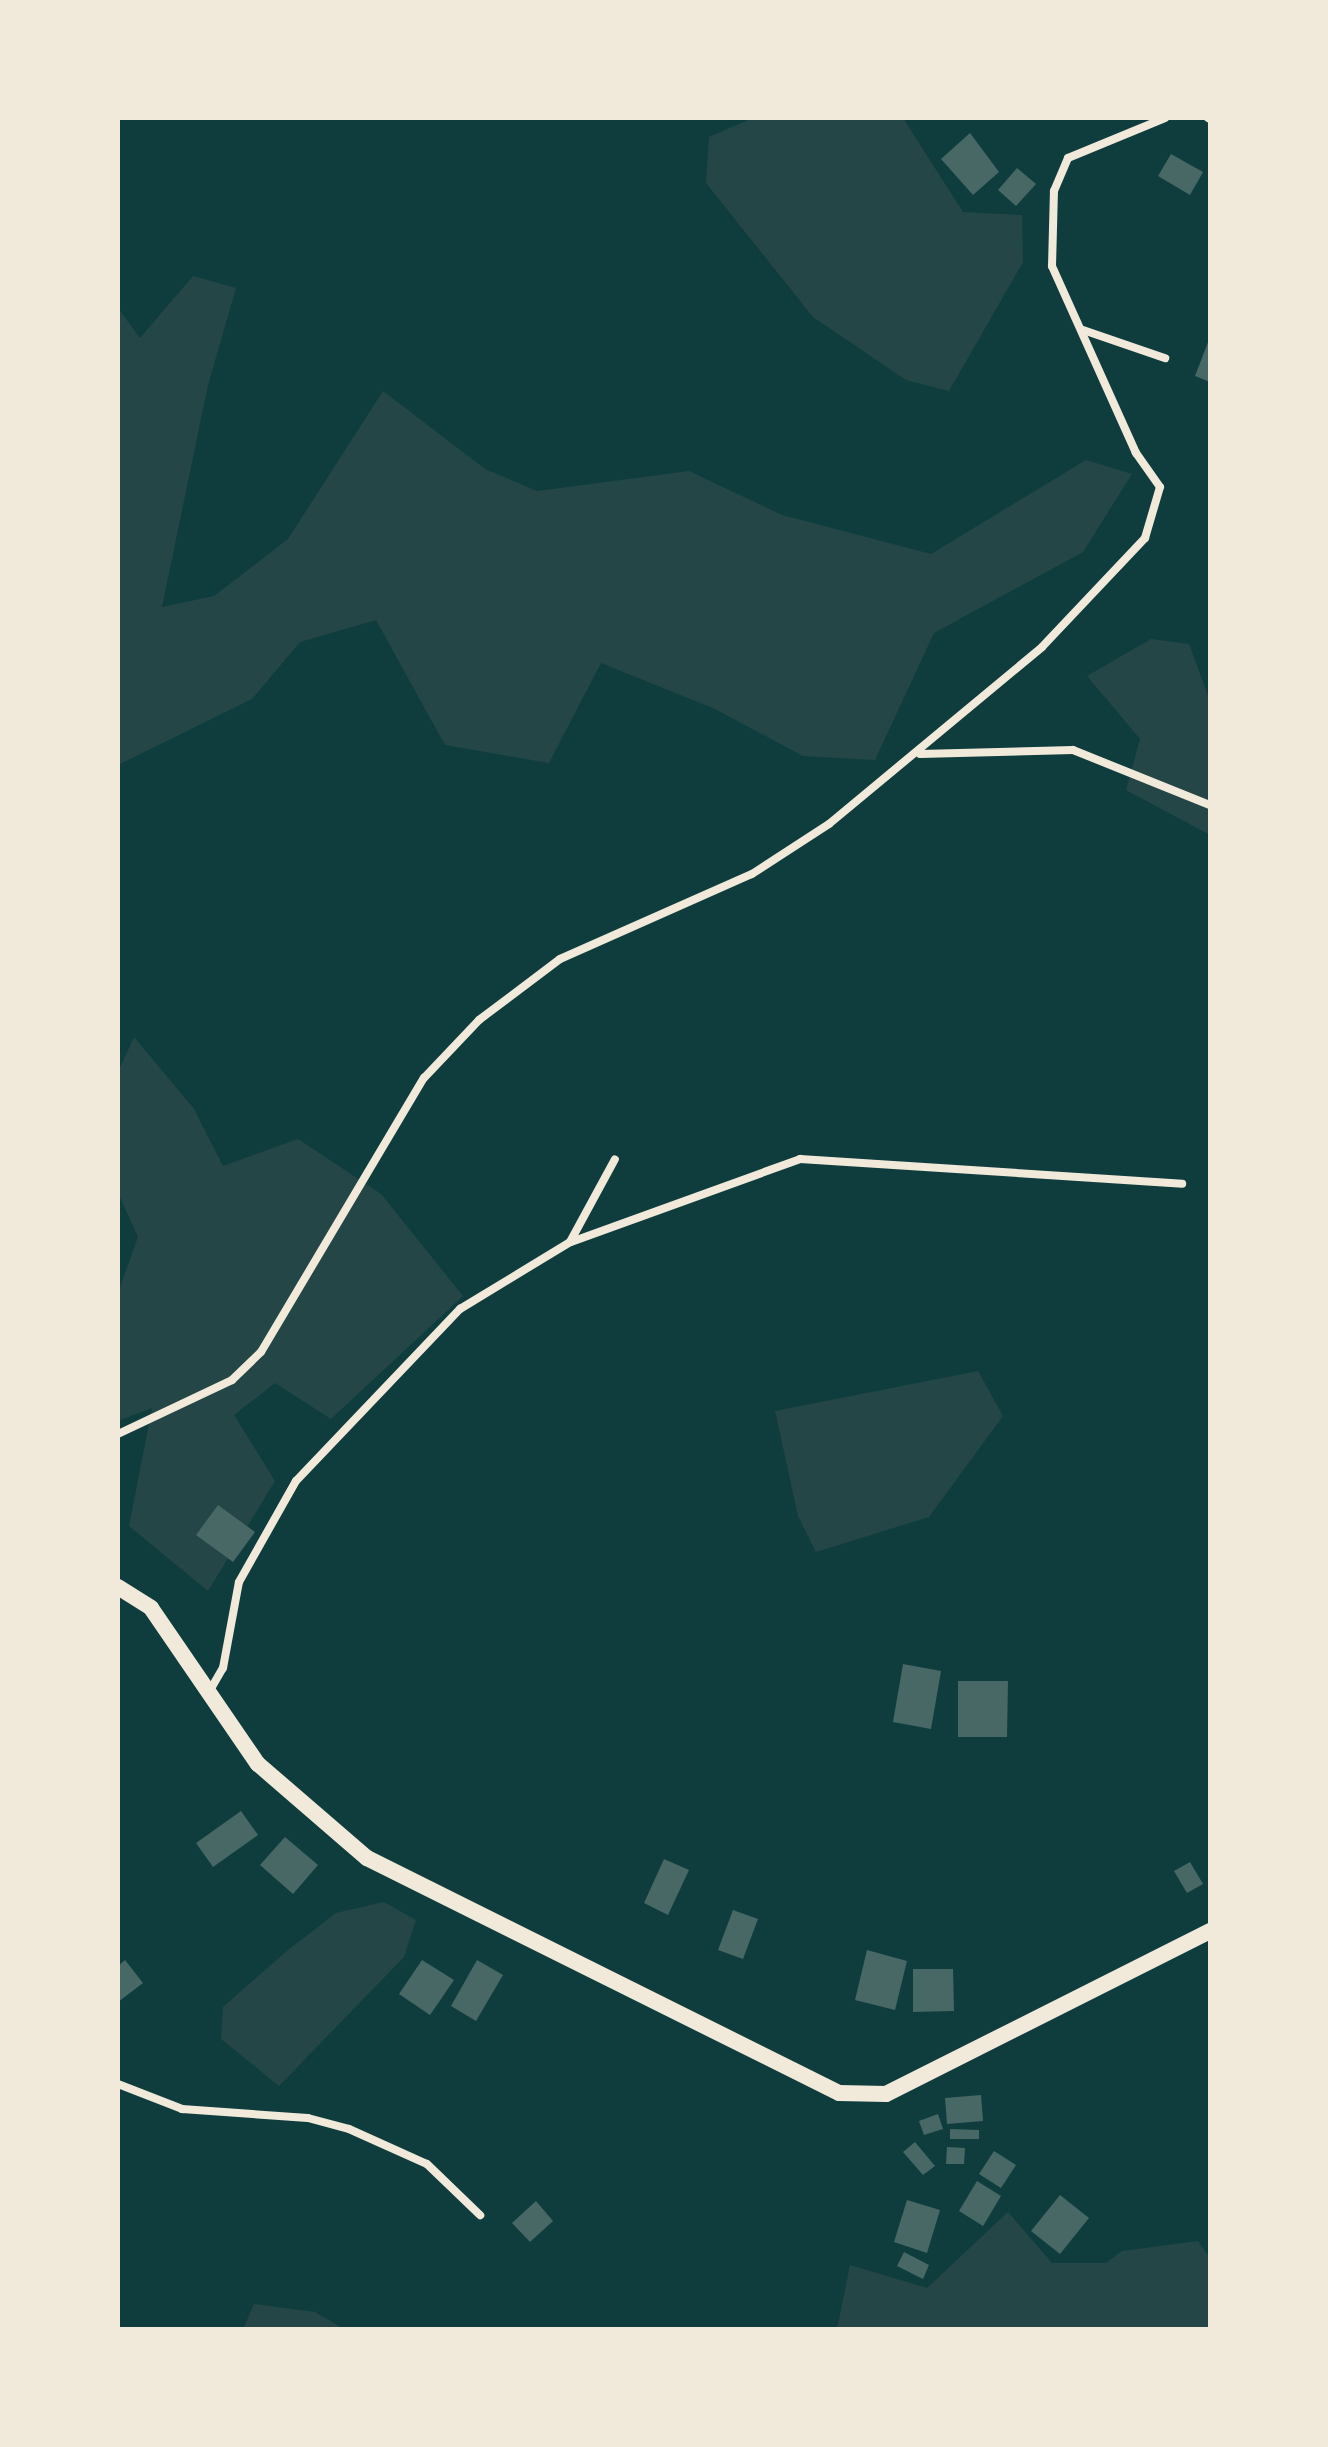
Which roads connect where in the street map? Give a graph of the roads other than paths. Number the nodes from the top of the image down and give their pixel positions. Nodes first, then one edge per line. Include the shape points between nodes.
1 (1139, 118) edge
2 (1165, 118) edge
3 (1126, 129) junction
4 (1083, 330) junction
5 (1165, 358) dead end
6 (919, 754) junction
7 (1210, 805) edge
8 (615, 1159) dead end
9 (1182, 1184) dead end
10 (570, 1242) junction
11 (118, 1434) edge
12 (118, 1587) edge
13 (205, 1696) junction
14 (1210, 1931) edge
15 (118, 2084) edge
16 (480, 2215) dead end

1 - 3 street
2 - 3 street
3 - 4 street via 1068,158 1057,173 1052,266
4 - 5 street
4 - 6 street via 1136,453 1160,487 1158,513 1145,538 1042,647
6 - 7 street via 1073,750
6 - 11 street via 791,851 560,959 479,1020 415,1091 261,1352 232,1380
8 - 10 street
9 - 10 street via 800,1159
10 - 13 street via 460,1309 296,1481 239,1582 223,1668
12 - 13 main road via 151,1608
13 - 14 main road via 290,1799 367,1858 641,1999 858,2098 886,2094
15 - 16 street via 182,2109 308,2118 349,2129 427,2164

